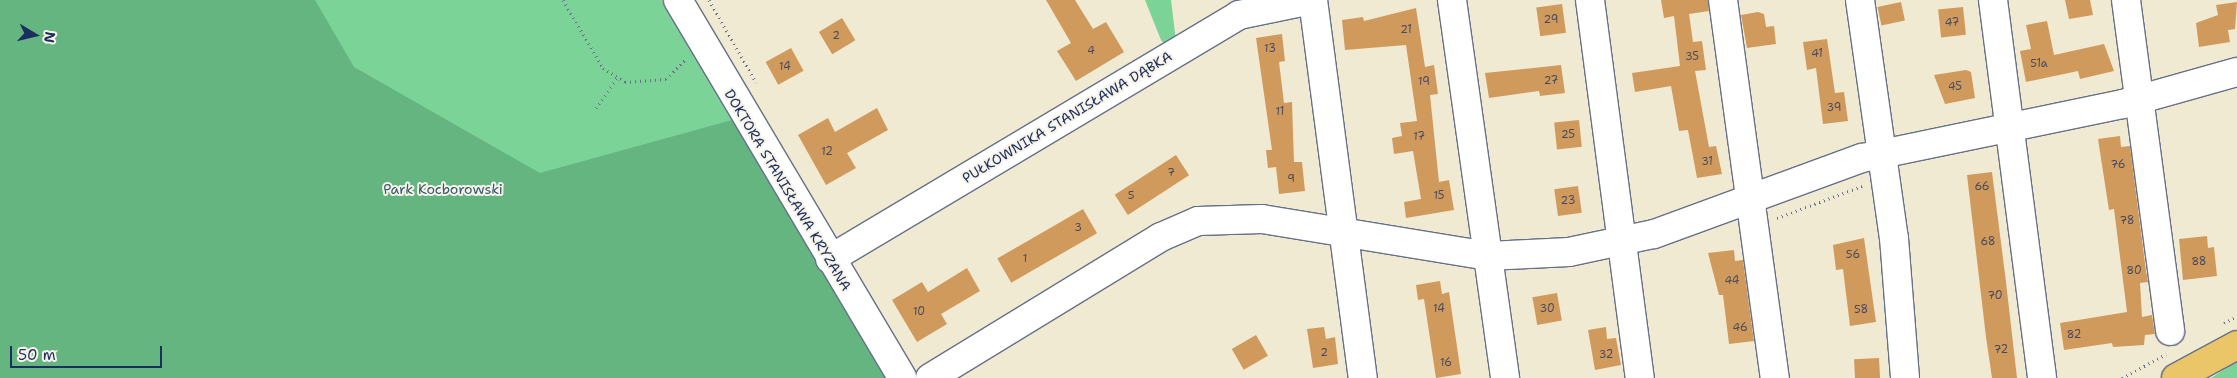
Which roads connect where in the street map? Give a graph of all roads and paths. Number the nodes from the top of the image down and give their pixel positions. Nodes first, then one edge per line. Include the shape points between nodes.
1 (563, 0) edge
2 (678, 0) edge
3 (1313, 0) edge
4 (1452, 0) edge
5 (1590, 0) edge
6 (1724, 0) edge
7 (1860, 0) edge
8 (1993, 0) edge
9 (2126, 0) edge
10 (699, 43) junction
11 (2237, 72) edge
12 (618, 78) junction
13 (2142, 99) junction
14 (596, 108) dead end
15 (2012, 125) junction
16 (1880, 153) junction
17 (1751, 197) junction
18 (1342, 232) junction
19 (1622, 242) junction
20 (1488, 256) junction
21 (830, 259) junction
22 (2170, 332) dead end
23 (2237, 345) edge
24 (902, 378) edge
25 (930, 378) edge
26 (1363, 378) edge
27 (1505, 378) edge
28 (1640, 378) edge
29 (1776, 378) edge
30 (1905, 378) edge
31 (2042, 378) edge
32 (2176, 378) edge

1 - 12 path via 604,68
2 - 10 street, DOKTORA STANISŁAWA KRYZANA
3 - 18 street, PUŁKOWNIKA STANISŁAWA DĄBKA
3 - 21 street, PUŁKOWNIKA STANISŁAWA DĄBKA via 1239,15
4 - 20 street
5 - 19 street
6 - 17 street
7 - 16 street
8 - 15 street
9 - 13 street
10 - 12 path via 666,79 644,84
10 - 21 street, DOKTORA STANISŁAWA KRYZANA
11 - 13 street
12 - 14 path
13 - 15 street
13 - 22 street
15 - 16 street
15 - 31 street
16 - 17 street
16 - 30 street via 1894,238
17 - 19 street
17 - 29 street
18 - 20 street
18 - 25 street via 1262,218 1198,221 1162,237
18 - 26 street, PUŁKOWNIKA STANISŁAWA DĄBKA
19 - 20 street via 1569,252
19 - 28 street
20 - 27 street
21 - 24 street, DOKTORA STANISŁAWA KRYZANA
23 - 32 main road

